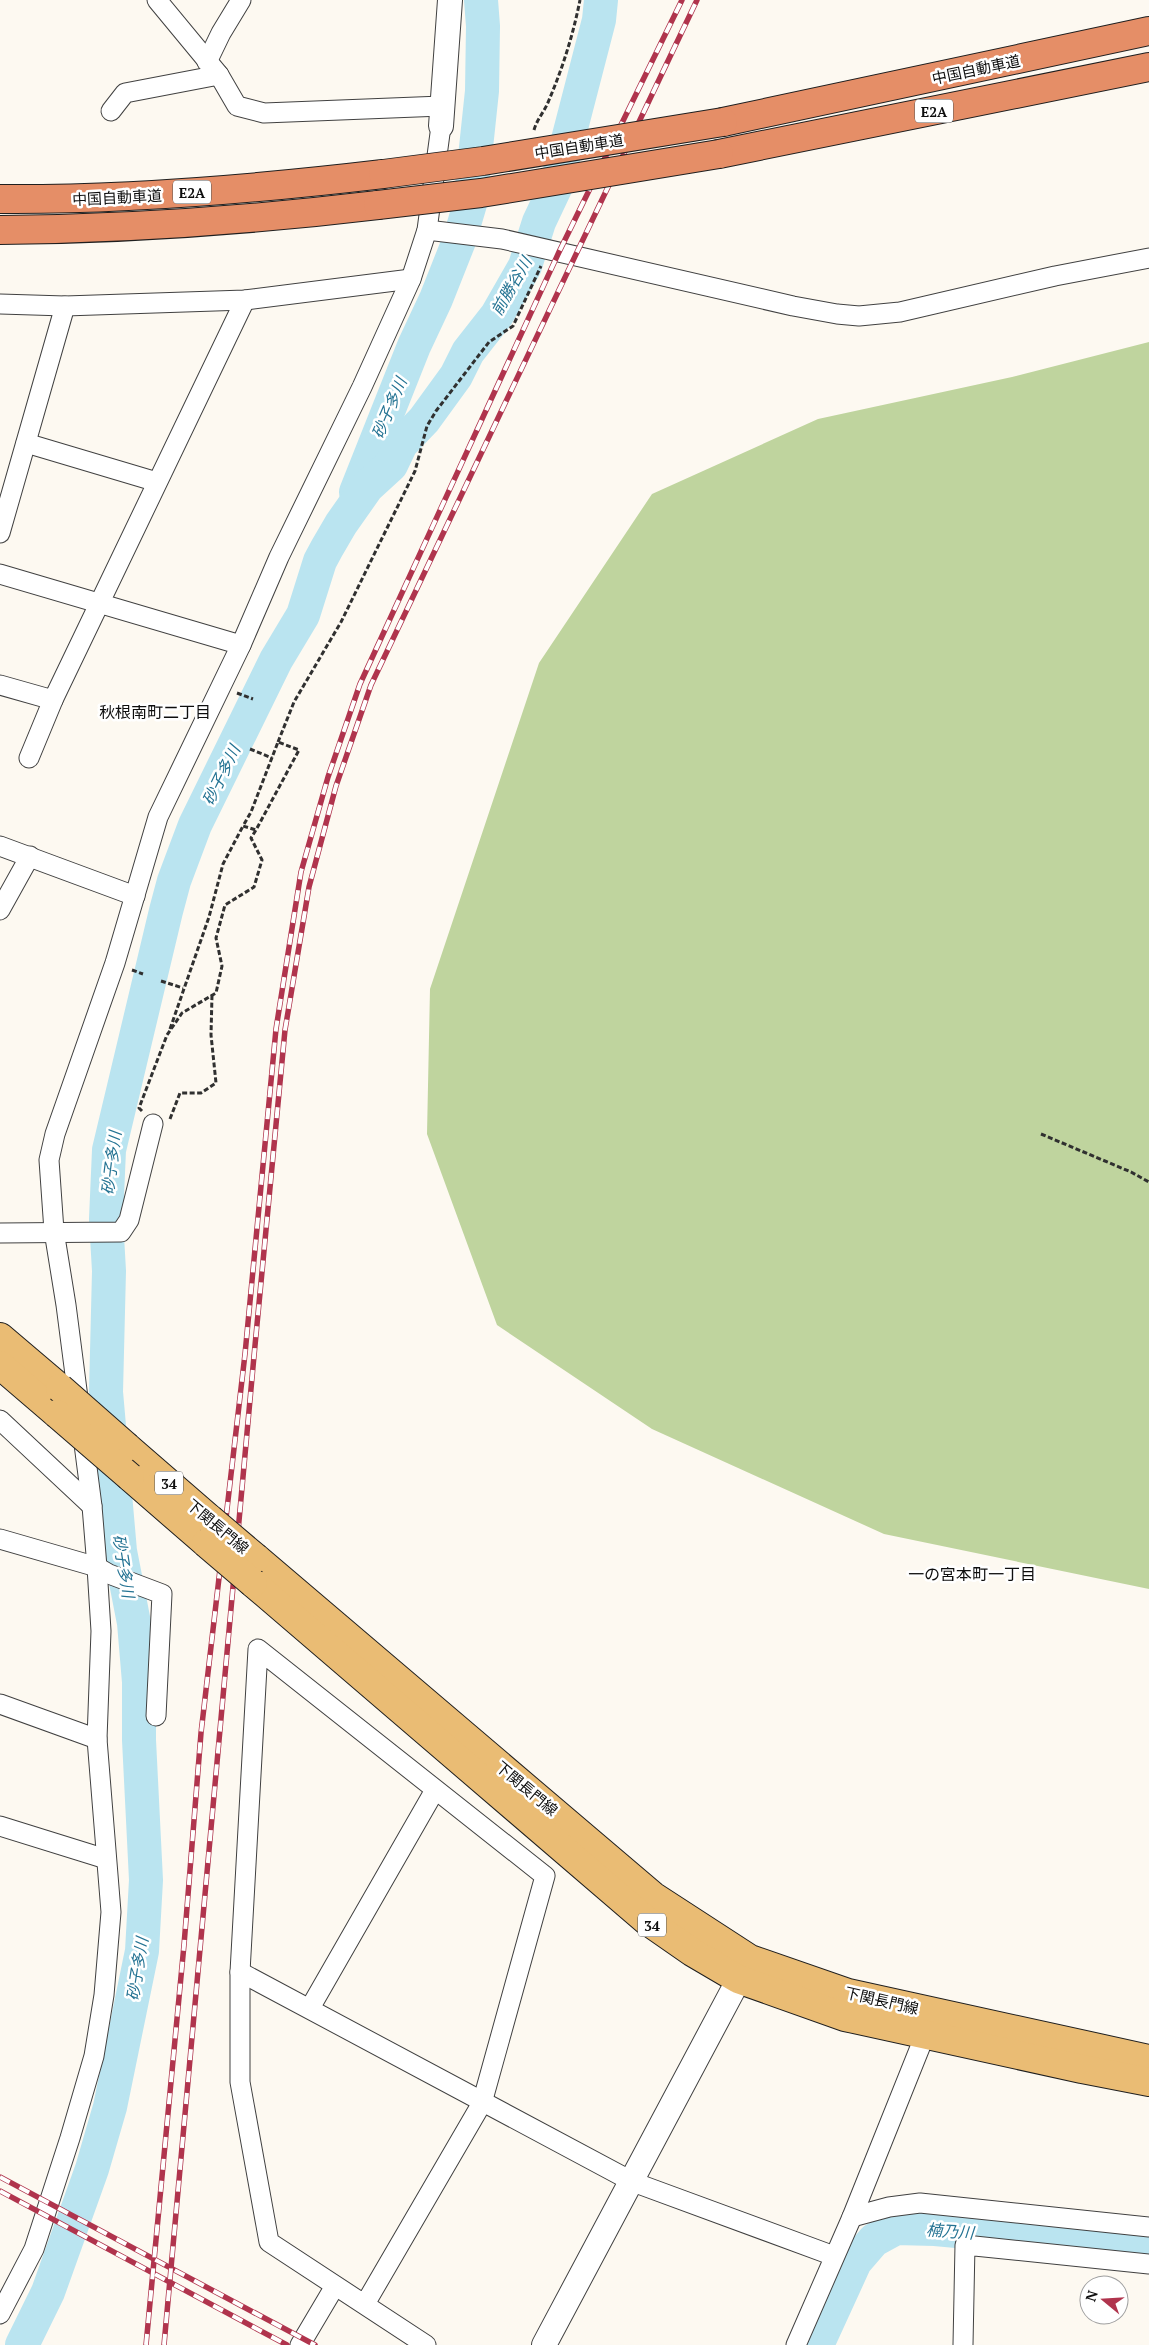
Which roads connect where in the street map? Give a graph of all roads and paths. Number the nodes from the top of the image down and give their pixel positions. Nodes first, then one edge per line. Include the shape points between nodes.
1 (157, 0) edge
2 (242, 0) edge
3 (450, 0) edge
4 (580, 0) edge
5 (1149, 31) edge
6 (1149, 67) edge
7 (213, 68) junction
8 (111, 111) dead end
9 (442, 116) junction
10 (532, 138) dead end
11 (0, 200) edge
12 (0, 230) edge
13 (434, 230) junction
14 (544, 254) junction
15 (1149, 258) edge
16 (411, 279) junction
17 (245, 300) junction
18 (0, 304) edge
19 (65, 306) junction
20 (26, 443) junction
21 (157, 482) junction
22 (0, 533) edge
23 (0, 574) edge
24 (98, 603) junction
25 (241, 645) junction
26 (0, 685) edge
27 (53, 700) junction
28 (278, 742) junction
29 (250, 749) dead end
30 (29, 758) dead end
31 (272, 758) junction
32 (243, 826) junction
33 (256, 830) junction
34 (0, 846) edge
35 (30, 856) junction
36 (135, 896) junction
37 (0, 910) edge
38 (161, 981) dead end
39 (183, 988) junction
40 (212, 996) junction
41 (168, 1033) junction
42 (153, 1124) junction
43 (1042, 1134) dead end
44 (1149, 1182) edge
45 (54, 1231) junction
46 (0, 1233) edge
47 (0, 1337) edge
48 (0, 1365) edge
49 (58, 1401) junction
50 (0, 1420) edge
51 (92, 1506) junction
52 (208, 1531) junction
53 (0, 1539) edge
54 (103, 1570) junction
55 (0, 1704) edge
56 (156, 1716) dead end
57 (96, 1739) junction
58 (435, 1790) junction
59 (0, 1826) edge
60 (106, 1859) junction
61 (744, 1969) junction
62 (240, 1972) junction
63 (310, 2008) junction
64 (930, 2023) junction
65 (1149, 2059) edge
66 (1149, 2082) edge
67 (482, 2103) junction
68 (633, 2182) junction
69 (852, 2217) junction
70 (1149, 2227) edge
71 (834, 2256) junction
72 (1149, 2264) edge
73 (335, 2286) junction
74 (365, 2304) junction
75 (0, 2314) edge
76 (300, 2345) edge
77 (426, 2345) edge
78 (544, 2345) edge
79 (796, 2345) edge
80 (963, 2345) edge

1 - 7 street
2 - 7 street via 221,33
3 - 9 street
4 - 10 path via 561,70
5 - 11 highway, 中国自動車道 / E2A, bridge via 724,122 513,156 383,174 218,191 72,200
6 - 12 highway, 中国自動車道 / E2A, bridge via 719,154 481,193 219,222 73,230
7 - 8 street via 125,93
7 - 9 street via 237,106 264,113
9 - 13 street
13 - 14 street via 516,242
13 - 16 street
14 - 15 street via 793,306 859,316 900,312
14 - 28 path via 513,326 489,342 427,426 415,471 341,622 294,702
16 - 17 street
16 - 25 street
17 - 19 street
17 - 21 street
18 - 19 street
19 - 20 street
20 - 21 street
20 - 22 street
21 - 24 street
23 - 24 street
24 - 25 street
24 - 27 street
25 - 36 street via 158,817
26 - 27 street
27 - 30 street
28 - 31 path
28 - 33 path via 299,750
29 - 31 path
31 - 32 path
32 - 33 path
32 - 39 path via 223,864 209,917
33 - 40 path via 252,838 262,860 254,887 226,905 216,938 222,966 216,993
34 - 35 street
35 - 36 street
35 - 37 street
36 - 45 street via 55,1134 49,1160
38 - 39 path
39 - 41 path
40 - 41 path via 182,1013
40 - 42 path via 210,1035 216,1083 201,1094 180,1093 169,1121
41 - 42 path via 139,1108
42 - 45 street via 129,1220 121,1232
43 - 44 path
45 - 46 street
45 - 51 street
47 - 49 main road, 下関長門線 / 34
48 - 49 main road, 下関長門線 / 34
49 - 52 main road, 下関長門線 / 34, bridge via 130,1477
49 - 52 main road, 下関長門線 / 34, bridge via 128,1448
50 - 51 street
51 - 54 street
52 - 61 main road, 下関長門線 / 34, bridge
53 - 54 street
54 - 56 street via 162,1594
54 - 57 street
55 - 57 street
57 - 60 street
58 - 62 street via 258,1649
58 - 63 street
58 - 67 street via 546,1876
59 - 60 street
60 - 75 street via 111,1912 104,1995 94,2056 34,2249
61 - 64 main road, 下関長門線 / 34 via 848,1993
61 - 68 street
62 - 63 street
62 - 73 street via 240,2082 269,2242
63 - 67 street
64 - 65 main road, 下関長門線 / 34
64 - 66 main road, 下関長門線 / 34
64 - 69 street
67 - 68 street
67 - 74 street
68 - 71 street
68 - 78 street
69 - 70 street via 889,2206 920,2203
69 - 71 street
71 - 79 street
72 - 80 street via 965,2245
73 - 74 street
73 - 76 street
74 - 77 street

